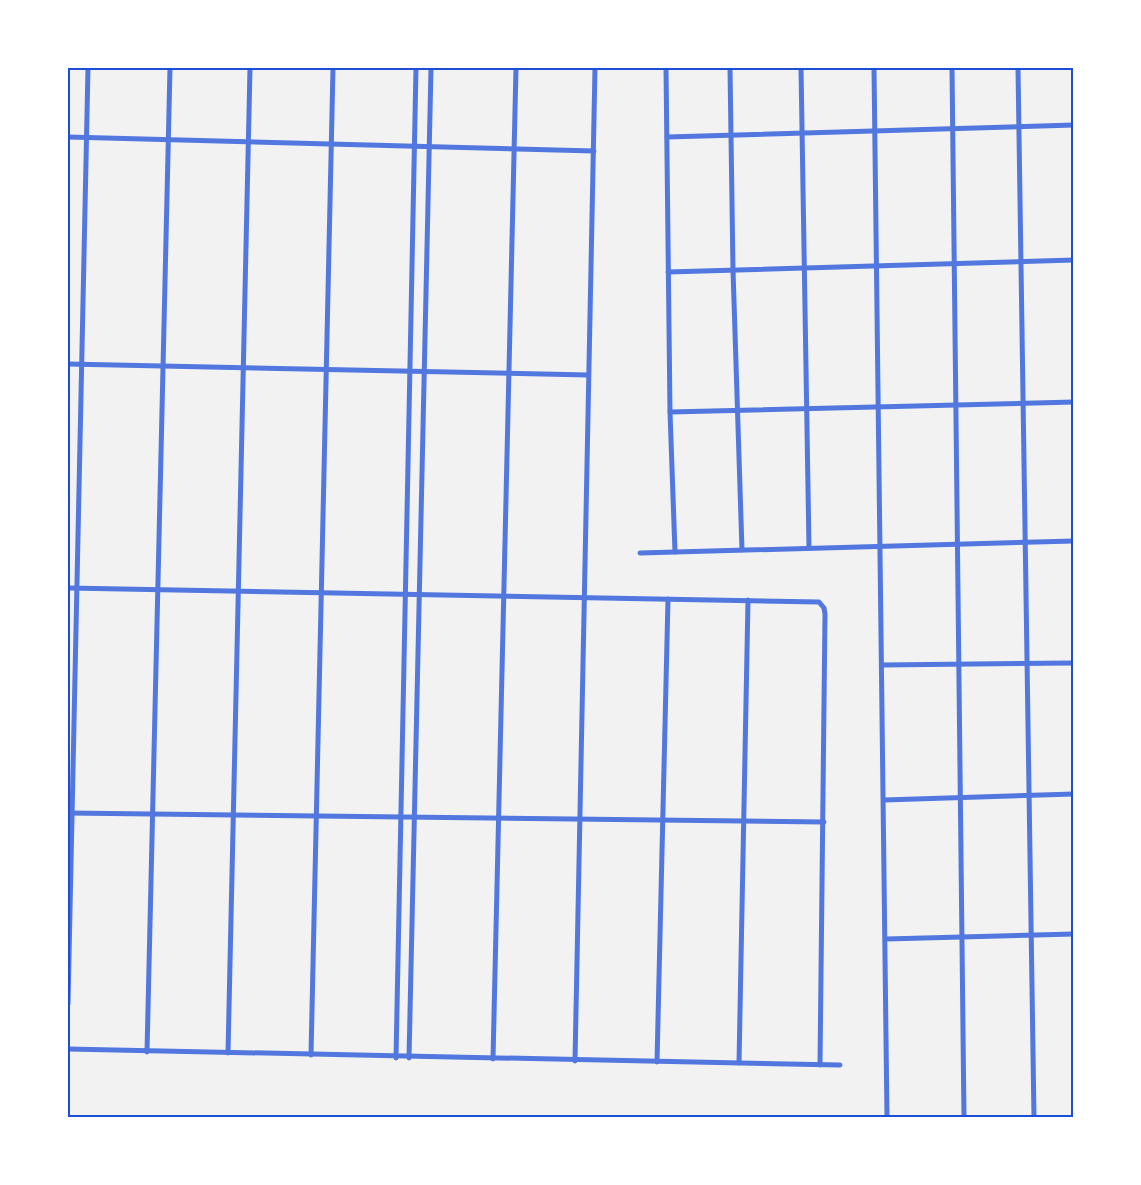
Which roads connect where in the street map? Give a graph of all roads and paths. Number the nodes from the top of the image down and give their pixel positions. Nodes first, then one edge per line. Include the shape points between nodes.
1 (88, 68) edge
2 (170, 68) edge
3 (250, 68) edge
4 (333, 68) edge
5 (416, 68) edge
6 (431, 68) edge
7 (516, 68) edge
8 (595, 68) edge
9 (666, 68) edge
10 (730, 68) edge
11 (801, 68) edge
12 (874, 68) edge
13 (952, 68) edge
14 (1018, 68) edge
15 (1074, 125) edge
16 (1019, 127) junction
17 (953, 129) junction
18 (875, 131) junction
19 (802, 133) junction
20 (731, 135) junction
21 (68, 137) edge
22 (87, 137) junction
23 (667, 137) junction
24 (168, 140) junction
25 (248, 141) junction
26 (331, 143) junction
27 (414, 146) junction
28 (429, 146) junction
29 (514, 148) junction
30 (594, 151) junction
31 (1074, 260) edge
32 (1021, 262) junction
33 (953, 264) junction
34 (875, 266) junction
35 (804, 268) junction
36 (733, 270) junction
37 (668, 272) junction
38 (68, 364) edge
39 (80, 364) junction
40 (162, 366) junction
41 (243, 367) junction
42 (325, 370) junction
43 (410, 371) junction
44 (424, 372) junction
45 (510, 373) junction
46 (588, 375) junction
47 (1074, 402) edge
48 (1023, 403) junction
49 (955, 405) junction
50 (877, 407) junction
51 (806, 408) junction
52 (738, 410) junction
53 (670, 412) junction
54 (1074, 541) edge
55 (1025, 542) junction
56 (957, 544) junction
57 (882, 545) junction
58 (809, 548) junction
59 (742, 550) junction
60 (675, 552) junction
61 (640, 553) dead end
62 (68, 588) edge
63 (76, 588) junction
64 (157, 589) junction
65 (238, 590) junction
66 (321, 592) junction
67 (405, 594) junction
68 (419, 594) junction
69 (504, 596) junction
70 (585, 597) junction
71 (668, 599) junction
72 (748, 600) junction
73 (1027, 663) junction
74 (1074, 663) edge
75 (958, 664) junction
76 (882, 665) junction
77 (1074, 795) edge
78 (1029, 796) junction
79 (960, 798) junction
80 (884, 800) junction
81 (70, 813) edge
82 (153, 814) junction
83 (234, 815) junction
84 (317, 815) junction
85 (400, 816) junction
86 (415, 817) junction
87 (499, 818) junction
88 (581, 819) junction
89 (664, 820) junction
90 (744, 820) junction
91 (824, 822) junction
92 (1074, 934) edge
93 (1031, 935) junction
94 (962, 938) junction
95 (886, 939) junction
96 (397, 992) junction
97 (410, 992) junction
98 (68, 1004) edge
99 (68, 1049) edge
100 (147, 1052) junction
101 (228, 1053) junction
102 (311, 1055) junction
103 (396, 1058) junction
104 (409, 1058) junction
105 (493, 1059) junction
106 (575, 1061) junction
107 (657, 1062) junction
108 (739, 1064) junction
109 (820, 1065) junction
110 (840, 1065) dead end
111 (887, 1118) edge
112 (964, 1118) edge
113 (1034, 1118) edge

1 - 22 street
2 - 24 street
3 - 25 street
4 - 26 street
5 - 27 street
6 - 28 street
7 - 29 street
8 - 30 street
9 - 23 street
10 - 20 street
11 - 19 street
12 - 18 street
13 - 17 street
14 - 16 street
15 - 16 street
16 - 17 street
16 - 32 street
17 - 18 street
17 - 33 street
18 - 19 street
18 - 34 street
19 - 20 street
19 - 35 street
20 - 23 street
20 - 36 street
21 - 22 street
22 - 24 street
22 - 39 street
23 - 37 street
24 - 25 street
24 - 40 street
25 - 26 street
25 - 41 street
26 - 27 street
26 - 42 street
27 - 28 street
27 - 43 street
28 - 29 street
28 - 44 street
29 - 30 street
29 - 45 street
30 - 46 street
31 - 32 street
32 - 33 street
32 - 48 street
33 - 34 street
33 - 49 street
34 - 35 street
34 - 50 street
35 - 36 street
35 - 51 street
36 - 37 street
36 - 52 street
37 - 53 street
38 - 39 street
39 - 40 street
39 - 63 street
40 - 41 street
40 - 64 street
41 - 42 street
41 - 65 street
42 - 43 street
42 - 66 street
43 - 44 street
43 - 67 street
44 - 45 street
44 - 68 street
45 - 46 street
45 - 69 street
46 - 70 street
47 - 48 street
48 - 49 street
48 - 55 street
49 - 50 street
49 - 56 street
50 - 51 street
50 - 57 street
51 - 52 street
51 - 58 street
52 - 53 street
52 - 59 street
53 - 60 street
54 - 55 street
55 - 56 street
55 - 73 street
56 - 57 street
56 - 75 street
57 - 58 street
57 - 76 street
58 - 59 street
59 - 60 street
60 - 61 street
62 - 63 street
63 - 64 street
63 - 81 street
64 - 65 street
64 - 82 street
65 - 66 street
65 - 83 street
66 - 67 street
66 - 84 street
67 - 68 street
67 - 85 street
68 - 69 street
68 - 86 street
69 - 70 street
69 - 87 street
70 - 71 street
70 - 88 street
71 - 72 street
71 - 89 street
72 - 90 street
72 - 91 street via 819,602 824,608
73 - 74 street
73 - 75 street
73 - 78 street
75 - 76 street
75 - 79 street
76 - 80 street
77 - 78 street
78 - 79 street
78 - 93 street
79 - 80 street
79 - 94 street
80 - 95 street
81 - 82 street
81 - 98 street
82 - 83 street
82 - 100 street
83 - 84 street
83 - 101 street
84 - 85 street
84 - 102 street
85 - 86 street
85 - 96 street
86 - 87 street
86 - 97 street
87 - 88 street
87 - 105 street
88 - 89 street
88 - 106 street
89 - 90 street
89 - 107 street
90 - 91 street
90 - 108 street
91 - 109 street
92 - 93 street
93 - 94 street
93 - 113 street
94 - 95 street
94 - 112 street
95 - 111 street
96 - 97 street
96 - 103 street
97 - 104 street
99 - 100 street
100 - 101 street
101 - 102 street
102 - 103 street
103 - 104 street
104 - 105 street
105 - 106 street
106 - 107 street
107 - 108 street
108 - 109 street
109 - 110 street

